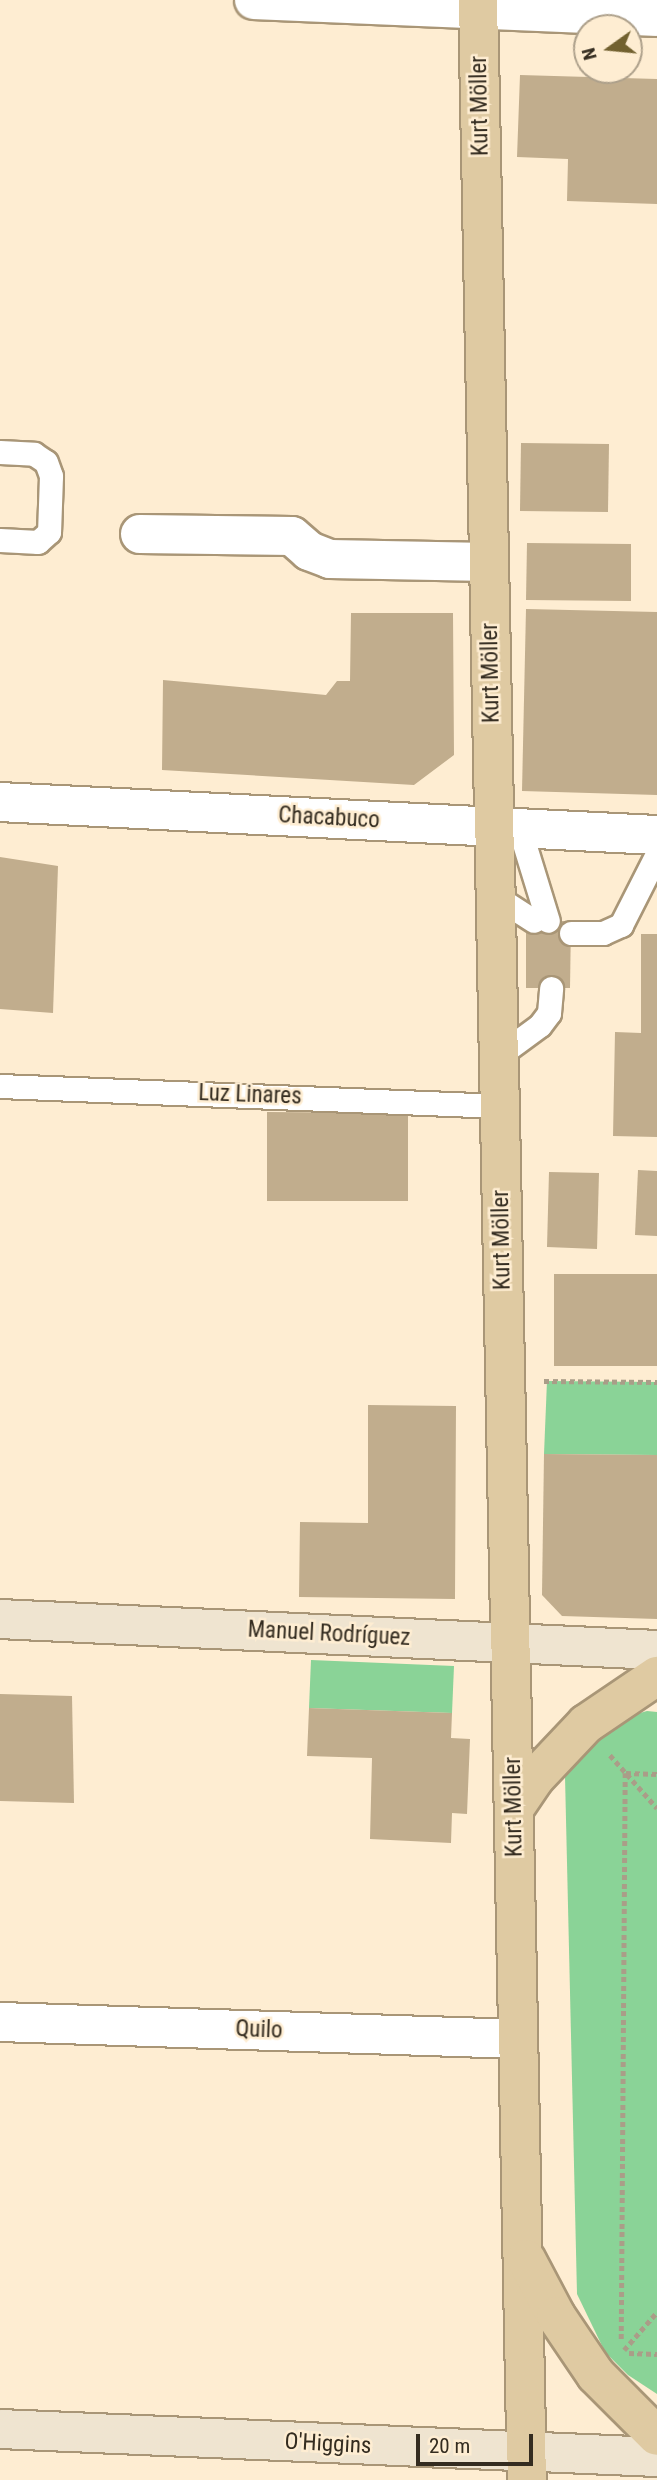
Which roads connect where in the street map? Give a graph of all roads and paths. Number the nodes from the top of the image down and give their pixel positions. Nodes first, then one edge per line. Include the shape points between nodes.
1 (254, 0) edge
2 (478, 5) edge
3 (657, 17) edge
4 (0, 452) edge
5 (140, 534) dead end
6 (0, 540) edge
7 (489, 562) junction
8 (0, 802) edge
9 (506, 826) junction
10 (657, 835) edge
11 (657, 855) edge
12 (495, 896) junction
13 (570, 933) dead end
14 (551, 988) dead end
15 (498, 1056) junction
16 (0, 1086) edge
17 (500, 1106) junction
18 (505, 1368) junction
19 (657, 1382) edge
20 (0, 1619) edge
21 (510, 1642) junction
22 (657, 1650) edge
23 (657, 1676) edge
24 (625, 1773) junction
25 (657, 1774) edge
26 (657, 1808) edge
27 (514, 1809) junction
28 (0, 2022) edge
29 (518, 2039) junction
30 (522, 2251) junction
31 (657, 2312) edge
32 (621, 2353) junction
33 (657, 2354) edge
34 (0, 2429) edge
35 (657, 2436) edge
36 (657, 2457) edge
37 (527, 2466) edge

1 - 2 street
2 - 3 street
2 - 7 main road, Kurt Möller
4 - 6 lane via 34,454 46,462 51,477 50,532 38,542
5 - 7 street via 292,536 309,551 330,559
7 - 9 main road, Kurt Möller
8 - 9 street, Chacabuco
9 - 10 street, Chacabuco
9 - 12 main road, Kurt Möller
9 - 12 lane via 541,921
11 - 13 lane via 621,925 603,933
12 - 15 main road, Kurt Möller
14 - 15 lane via 549,1013 540,1025
15 - 17 main road, Kurt Möller
16 - 17 lane, Luz Linares
17 - 18 main road, Kurt Möller
18 - 19 path via 531,1382
18 - 21 main road, Kurt Möller
20 - 21 main road, Manuel Rodríguez
21 - 22 main road, Manuel Rodríguez
21 - 27 main road, Kurt Möller
23 - 27 main road via 586,1724 534,1779
24 - 25 path
24 - 26 path
24 - 32 path
27 - 29 main road, Kurt Möller
28 - 29 street, Quilo
29 - 30 main road, Kurt Möller
30 - 35 main road via 556,2316 596,2375
30 - 37 main road, Kurt Möller
31 - 32 path
32 - 33 path
34 - 37 main road, O'Higgins
36 - 37 main road, O'Higgins

